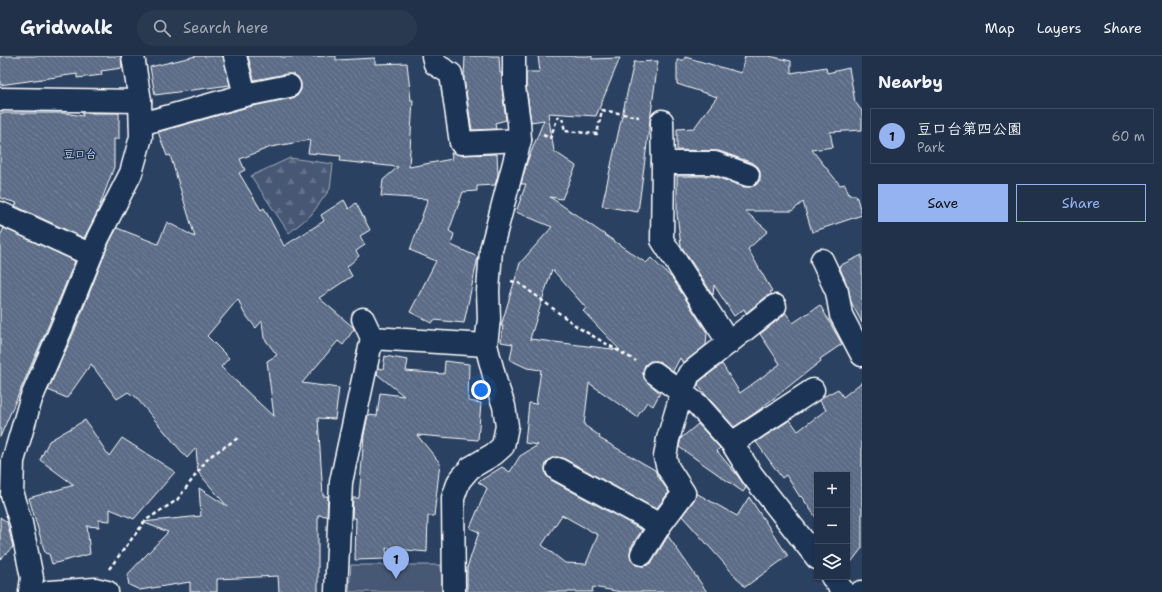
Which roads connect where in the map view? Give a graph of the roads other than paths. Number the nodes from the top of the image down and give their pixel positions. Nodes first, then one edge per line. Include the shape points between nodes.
1 (133, 56) edge
2 (235, 56) edge
3 (433, 56) edge
4 (514, 56) edge
5 (289, 86) dead end
6 (245, 95) junction
7 (0, 99) edge
8 (140, 101) junction
9 (662, 121) road end
10 (141, 124) junction
11 (520, 131) junction
12 (663, 163) junction
13 (748, 175) dead end
14 (0, 213) edge
15 (91, 255) junction
16 (822, 260) dead end
17 (775, 306) dead end
18 (363, 319) dead end
19 (372, 338) junction
20 (729, 343) junction
21 (486, 345) junction
22 (862, 355) edge
23 (655, 373) road end
24 (812, 390) dead end
25 (682, 392) junction
26 (732, 443) junction
27 (557, 469) dead end
28 (7, 503) edge
29 (660, 525) junction
30 (642, 554) dead end
31 (814, 554) edge
32 (834, 580) edge
33 (101, 590) edge
34 (30, 592) edge
35 (49, 592) edge
36 (336, 592) edge
37 (454, 592) edge
38 (844, 592) edge

1 - 8 street
2 - 6 street
3 - 11 street via 435,64 451,74 461,143
4 - 11 street via 514,87
5 - 6 street
6 - 10 street
7 - 8 street
8 - 10 street
9 - 12 street
10 - 15 street via 141,137 131,173
11 - 21 street via 491,250
12 - 13 street via 715,163
12 - 20 street via 662,240
14 - 15 street
15 - 28 street via 31,399 13,461 12,495
16 - 22 street via 837,292 841,315
17 - 20 street
18 - 19 street
19 - 21 street
19 - 36 street via 341,482
20 - 25 street via 689,374
21 - 37 street via 504,406 507,426 502,446 494,454 470,468 459,481 453,498
23 - 25 street
24 - 26 street
25 - 26 street via 697,404
25 - 29 street via 665,457 668,468 684,493
26 - 31 street via 752,475
27 - 29 street
28 - 34 street via 21,523 32,578
29 - 30 street
32 - 38 street
33 - 35 street

